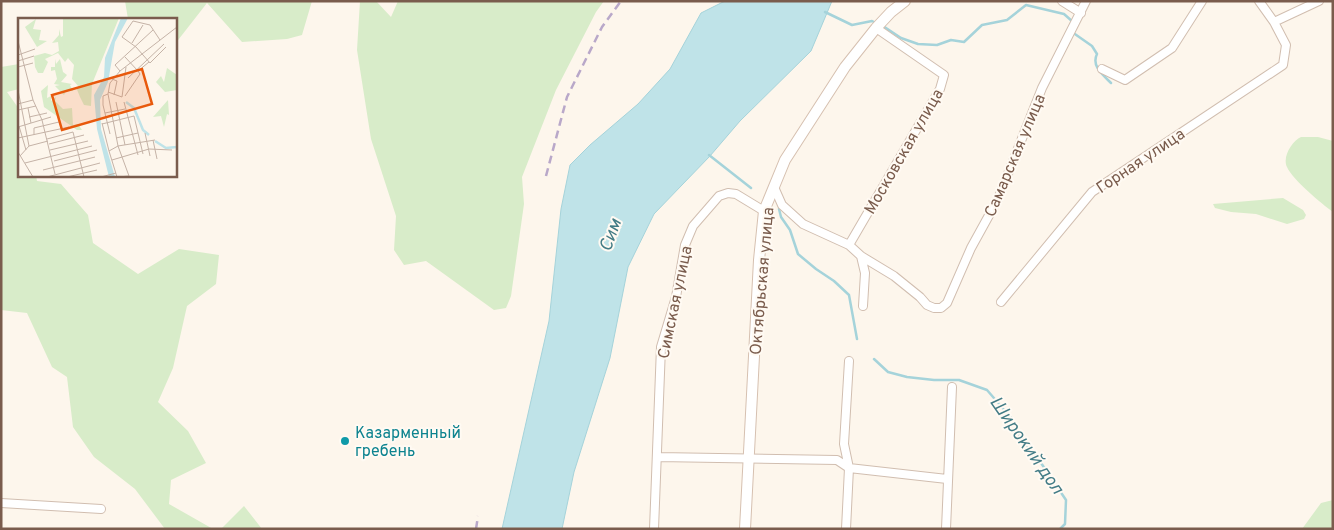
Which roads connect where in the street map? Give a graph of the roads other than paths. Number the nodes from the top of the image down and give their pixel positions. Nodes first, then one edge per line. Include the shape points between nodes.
1 (905, 1) edge
2 (1062, 1) edge
3 (1086, 1) edge
4 (1202, 1) edge
5 (1259, 1) edge
6 (1319, 1) edge
7 (1081, 13) junction
8 (1274, 22) junction
9 (876, 28) junction
10 (1102, 69) dead end
11 (774, 187) junction
12 (764, 211) junction
13 (849, 246) junction
14 (861, 256) junction
15 (1001, 302) dead end
16 (863, 306) dead end
17 (849, 361) dead end
18 (952, 386) dead end
19 (658, 457) junction
20 (748, 459) junction
21 (849, 468) junction
22 (947, 479) junction
23 (1, 503) edge
24 (101, 509) dead end
25 (654, 529) edge
26 (745, 529) edge
27 (846, 529) edge
28 (946, 529) edge

1 - 9 main road, Октябрьская улица
2 - 7 street
3 - 7 street, Самарская улица
4 - 10 street via 1172,48 1136,74 1125,80
5 - 8 street
6 - 8 street
7 - 14 street, Самарская улица via 1042,88 998,199 947,302 940,308 927,305 894,276
8 - 15 street, Горная улица via 1286,45 1283,65 1092,192
9 - 11 main road, Октябрьская улица via 799,136
9 - 13 street, Московская улица via 944,75 940,89
11 - 12 main road, Октябрьская улица
11 - 13 street via 782,205 803,224
12 - 19 street, Симская улица via 736,194 728,193 719,196 693,226 685,245 676,297 661,348
12 - 20 main road, Октябрьская улица
13 - 14 street
14 - 16 street via 865,272
17 - 21 street via 844,444
18 - 22 street
19 - 20 street
19 - 25 street, Симская улица
20 - 21 street via 837,460
20 - 26 main road, Октябрьская улица
21 - 22 street
21 - 27 street
22 - 28 street
23 - 24 street

